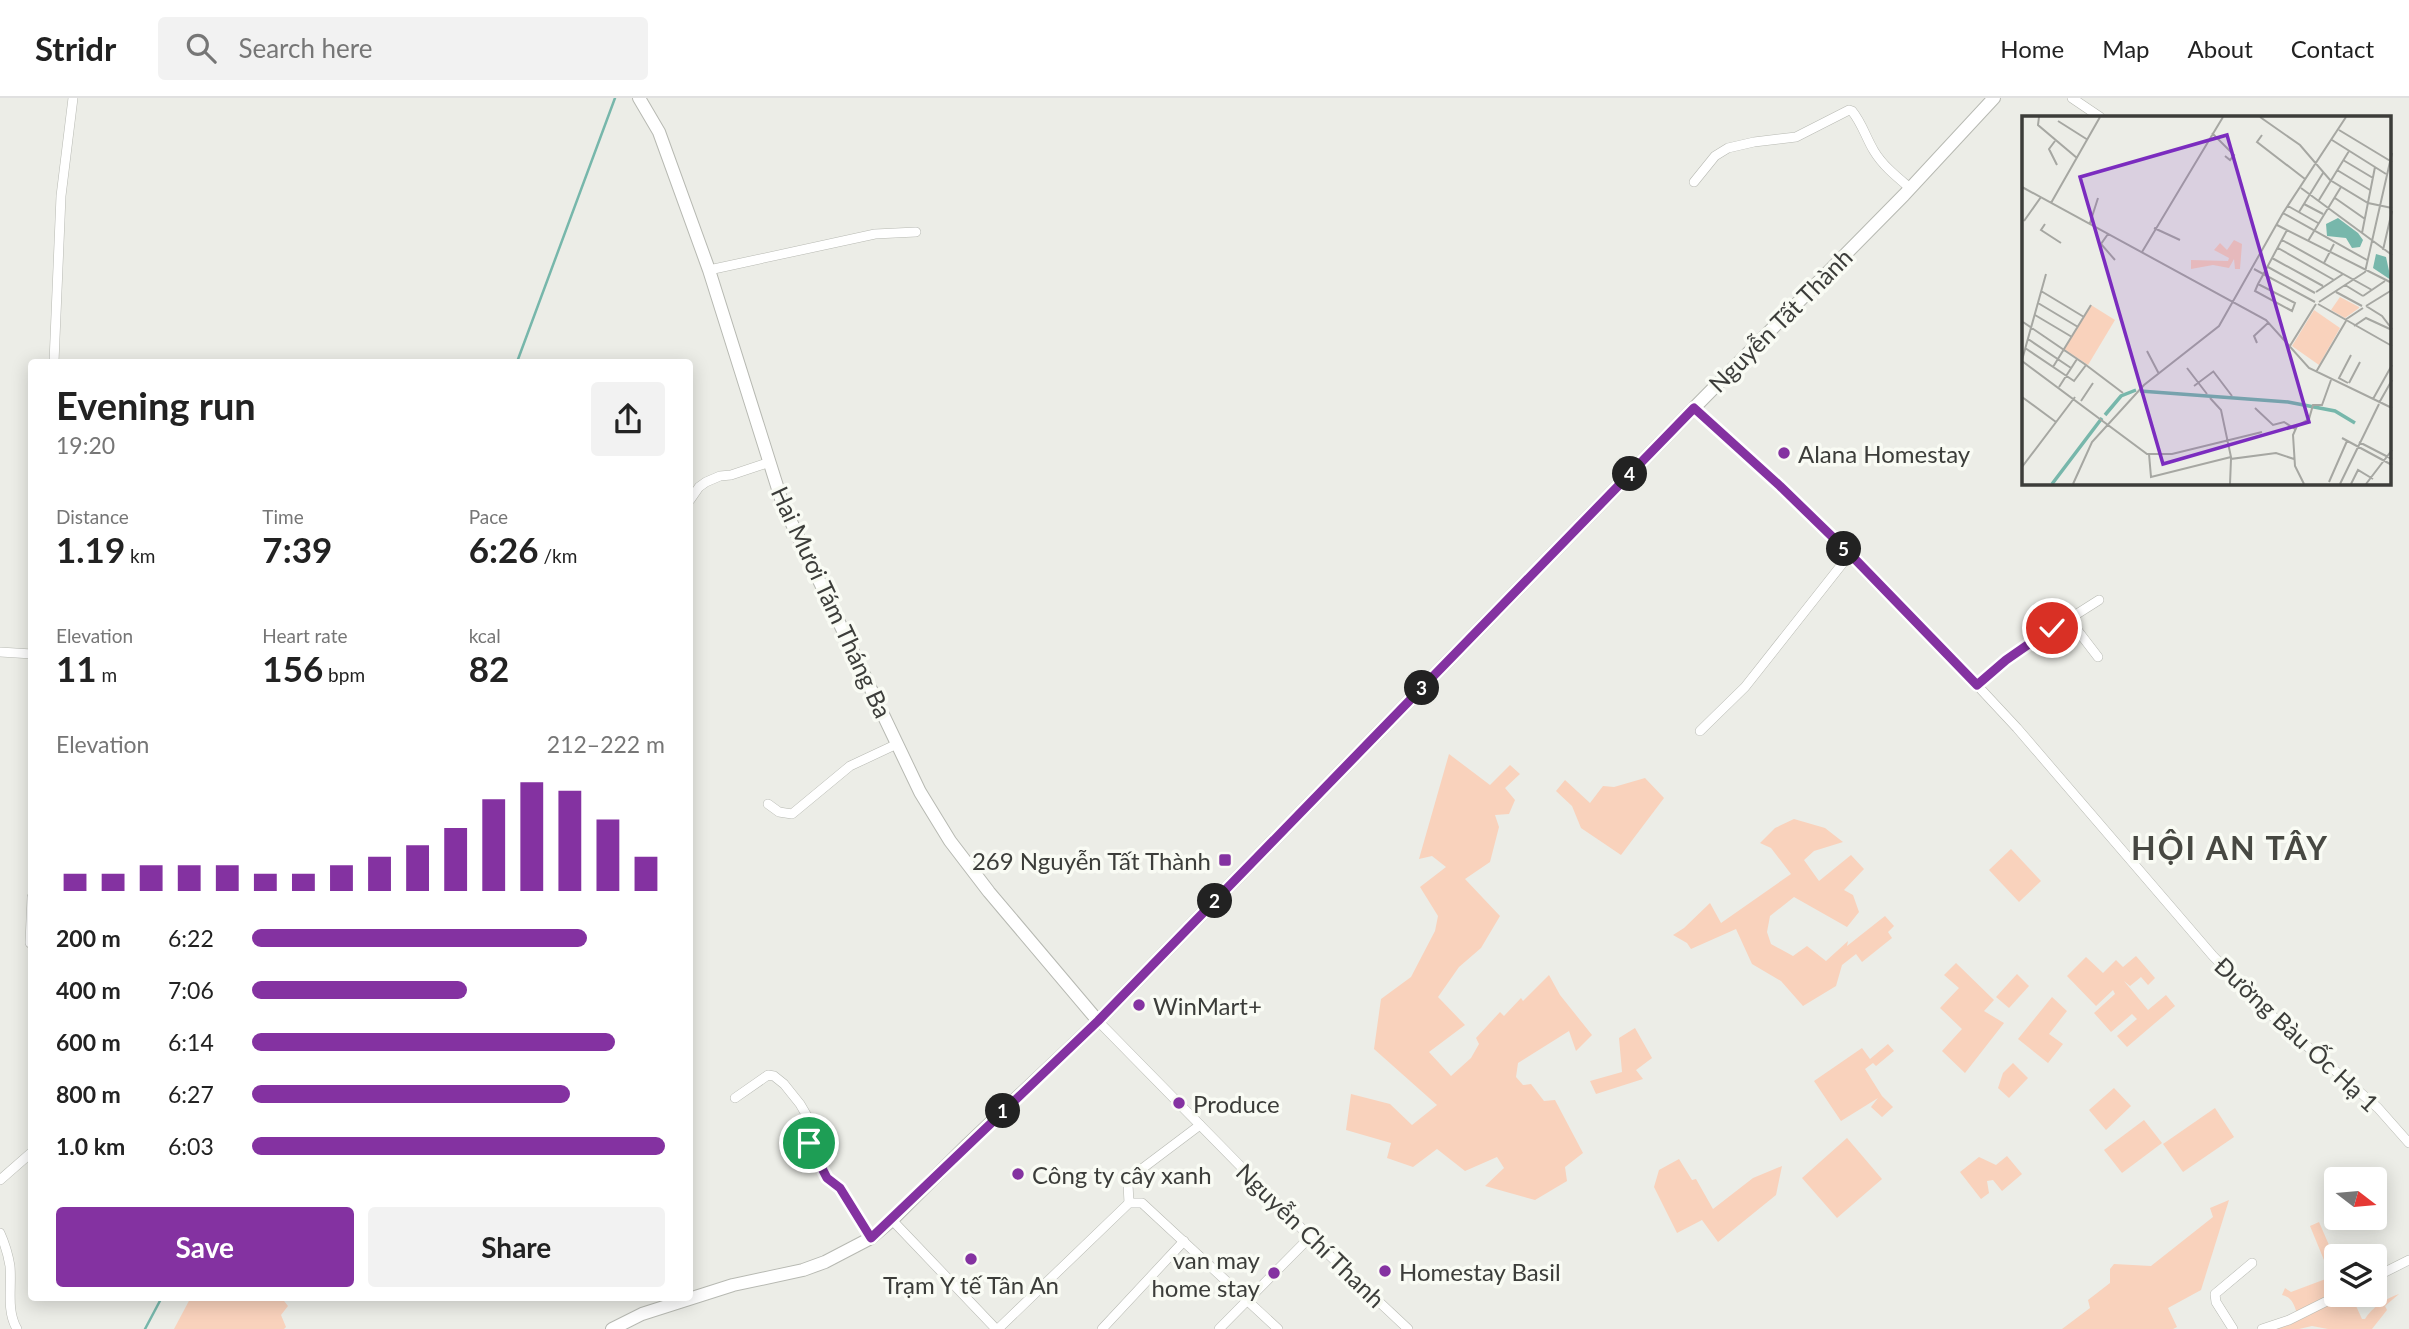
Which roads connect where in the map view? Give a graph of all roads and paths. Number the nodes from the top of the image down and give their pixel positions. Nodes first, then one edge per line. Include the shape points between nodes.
1 (639, 98) edge
2 (1994, 98) edge
3 (2071, 98) edge
4 (73, 99) edge
5 (2098, 116) edge
6 (1694, 182) dead end
7 (1910, 188) junction
8 (916, 232) dead end
9 (709, 270) junction
10 (54, 359) edge
11 (1694, 408) junction
12 (770, 462) junction
13 (693, 498) edge
14 (1850, 554) junction
15 (2099, 600) dead end
16 (2068, 618) junction
17 (0, 652) edge
18 (28, 654) edge
19 (2098, 657) dead end
20 (1977, 685) junction
21 (1700, 731) dead end
22 (897, 744) junction
23 (768, 804) dead end
24 (1098, 1021) junction
25 (735, 1098) dead end
26 (1200, 1125) junction
27 (2409, 1143) edge
28 (28, 1156) edge
29 (0, 1180) edge
30 (1129, 1203) junction
31 (892, 1220) junction
32 (0, 1233) edge
33 (1310, 1237) junction
34 (871, 1238) junction
35 (1184, 1241) junction
36 (2409, 1260) edge
37 (2252, 1263) dead end
38 (2387, 1271) edge
39 (693, 1298) edge
40 (1248, 1300) junction
41 (683, 1301) edge
42 (2324, 1302) edge
43 (618, 1328) edge
44 (17, 1329) edge
45 (997, 1329) edge
46 (1102, 1329) edge
47 (1219, 1329) edge
48 (1278, 1329) edge
49 (1408, 1329) edge
50 (2233, 1329) edge
51 (2262, 1329) edge

1 - 9 main road, Hai Mươi Tám Tháng Ba via 659,132
2 - 7 main road, Nguyễn Tất Thành
3 - 5 street
4 - 10 street via 61,196
6 - 7 street via 1721,151 1796,137 1849,110 1883,163
7 - 11 main road, Nguyễn Tất Thành
8 - 9 street via 875,234
9 - 12 main road, Hai Mươi Tám Tháng Ba
11 - 14 street, Đường Bàu Ốc Hạ 1
11 - 24 main road, Nguyễn Tất Thành
12 - 13 street via 706,482
12 - 22 main road, Hai Mươi Tám Tháng Ba via 783,505
14 - 20 street, Đường Bàu Ốc Hạ 1
14 - 21 street via 1751,680
15 - 16 street
16 - 19 street
16 - 20 street
17 - 18 street
20 - 27 street, Đường Bàu Ốc Hạ 1 via 2213,956 2278,1021 2378,1108
22 - 23 street via 850,766 792,814 779,813
22 - 24 main road, Hai Mươi Tám Tháng Ba via 950,841
24 - 26 street, Nguyễn Chí Thanh
24 - 31 main road, Nguyễn Tất Thành
25 - 34 street via 771,1074 790,1091 807,1116 809,1143 827,1178 840,1188
26 - 30 street via 1131,1177
26 - 33 street, Nguyễn Chí Thanh
28 - 29 street
30 - 35 street via 1142,1203
30 - 45 street
31 - 34 main road, Nguyễn Tất Thành
31 - 45 street
32 - 44 street via 10,1267 12,1321
33 - 40 street
33 - 49 street, Nguyễn Chí Thanh
34 - 39 main road, Nguyễn Tất Thành via 803,1270
35 - 40 street
35 - 46 street
36 - 38 street
37 - 50 street via 2215,1294
40 - 47 street
40 - 48 street
41 - 43 main road, Nguyễn Tất Thành via 642,1314
42 - 51 street

